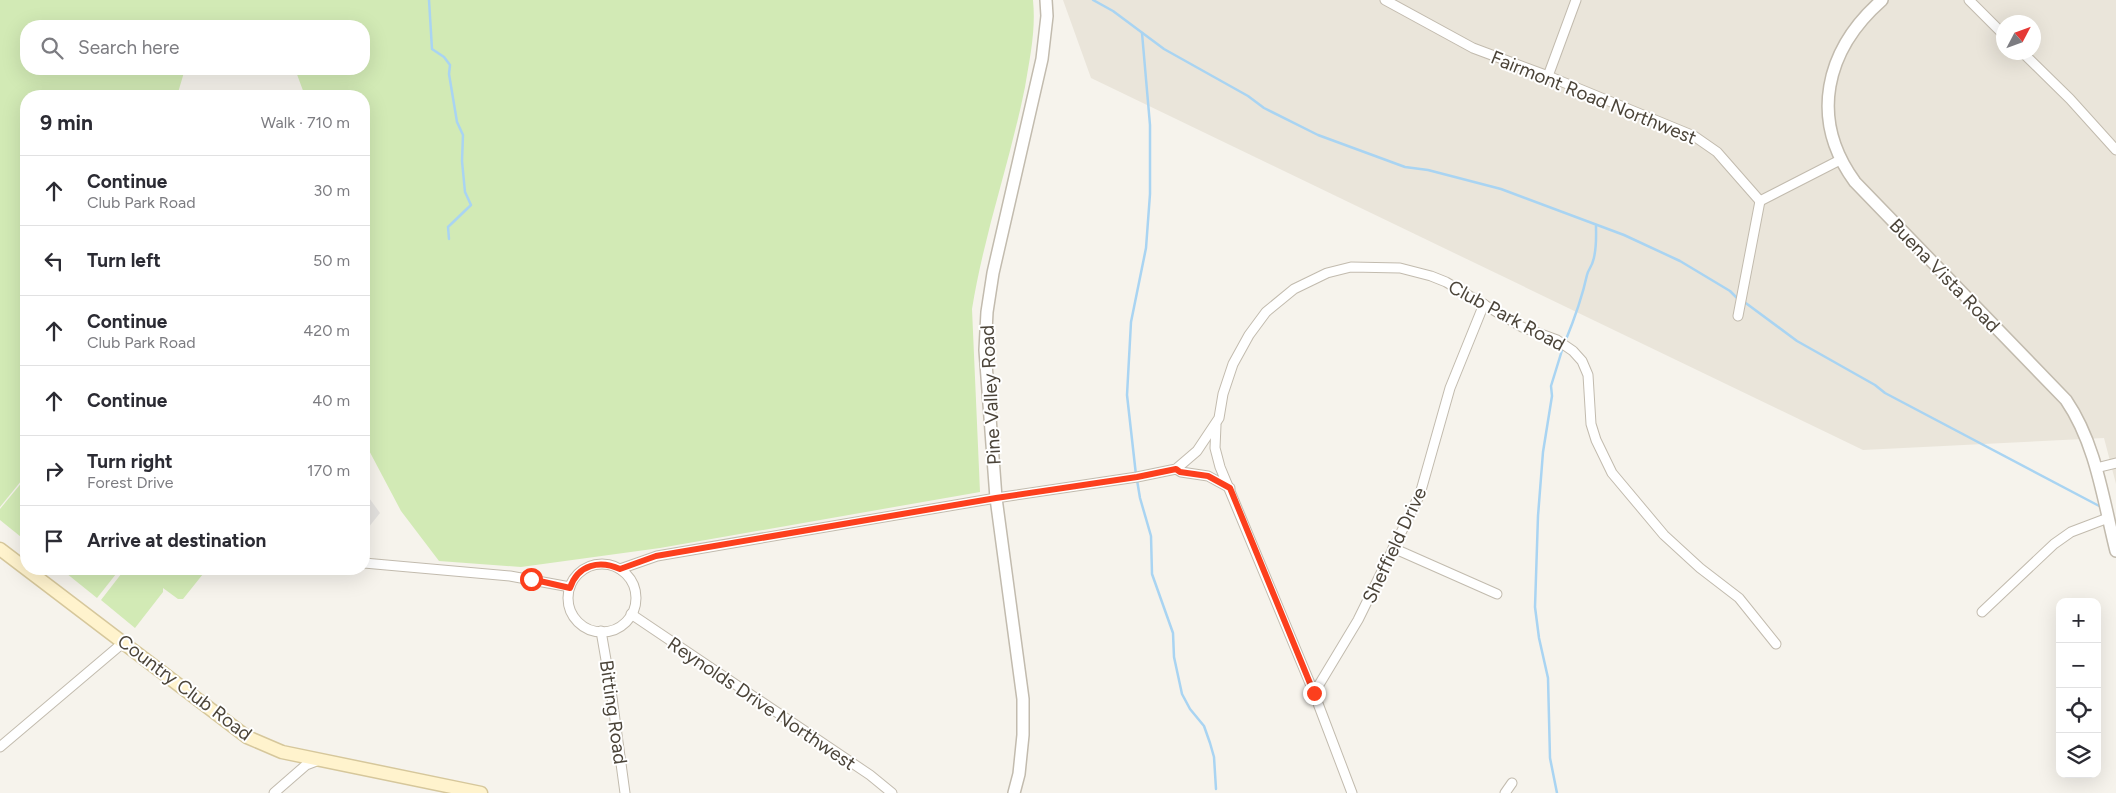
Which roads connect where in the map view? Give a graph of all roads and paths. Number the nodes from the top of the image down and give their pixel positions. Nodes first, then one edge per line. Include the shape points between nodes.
1 (1046, 0) edge
2 (1386, 0) edge
3 (1576, 0) edge
4 (1882, 0) edge
5 (1969, 0) edge
6 (1996, 26) edge
7 (2030, 60) edge
8 (1548, 76) junction
9 (2116, 150) edge
10 (1840, 160) junction
11 (1760, 201) junction
12 (1484, 304) junction
13 (1738, 316) dead end
14 (1217, 422) junction
15 (2116, 463) edge
16 (2096, 468) junction
17 (1176, 469) junction
18 (1230, 488) junction
19 (996, 498) junction
20 (2108, 518) junction
21 (1393, 548) junction
22 (0, 550) edge
23 (2116, 551) edge
24 (370, 564) edge
25 (20, 565) edge
26 (620, 569) junction
27 (34, 575) edge
28 (570, 588) junction
29 (1497, 594) dead end
30 (1982, 612) dead end
31 (631, 614) junction
32 (601, 632) junction
33 (124, 642) junction
34 (1776, 644) dead end
35 (1314, 693) junction
36 (0, 747) edge
37 (319, 760) junction
38 (1512, 782) dead end
39 (274, 793) edge
40 (481, 793) edge
41 (625, 793) edge
42 (892, 793) edge
43 (1014, 793) edge
44 (1352, 793) edge
45 (1505, 793) edge

1 - 19 street, Pine Valley Road via 1042,59 986,312
2 - 8 street, Fairmont Road Northwest via 1473,48
3 - 8 street
4 - 10 street, Buena Vista Road via 1850,36 1830,81 1827,109
5 - 6 street
7 - 9 street
8 - 11 street, Fairmont Road Northwest via 1694,136 1717,152
10 - 11 street
10 - 16 street, Buena Vista Road via 1866,194 2066,400 2084,432
11 - 13 street
12 - 14 street, Club Park Road via 1446,282 1412,270 1351,267 1327,272 1294,289 1260,318 1230,371
12 - 21 street, Sheffield Drive via 1450,388 1420,494
12 - 34 street, Club Park Road via 1522,327 1564,344 1582,361 1588,375 1596,440 1612,473 1664,535 1739,598
14 - 17 street, Club Park Road via 1198,451
14 - 18 street via 1217,460
15 - 16 street
16 - 20 street, Buena Vista Road
17 - 18 street via 1208,476
17 - 19 street, Club Park Road
18 - 35 street
19 - 26 street, Club Park Road via 656,556
19 - 43 street, Pine Valley Road via 1023,699 1023,735
20 - 23 street, Buena Vista Road
20 - 30 street via 2071,532 2054,544
21 - 29 street
21 - 35 street, Sheffield Drive via 1357,621
22 - 25 main road, Country Club Road
24 - 28 street via 510,576
26 - 28 street via 604,564 588,567 578,573
26 - 31 street via 633,585 636,595
27 - 33 main road, Country Club Road
28 - 32 street via 569,604 573,615 580,624
31 - 32 street via 619,627
31 - 42 street, Reynolds Drive Northwest
32 - 41 street, Bitting Road
33 - 36 street
33 - 37 main road, Country Club Road via 247,737 282,752
35 - 44 street
37 - 39 street via 306,765
37 - 40 main road, Country Club Road
38 - 45 street

